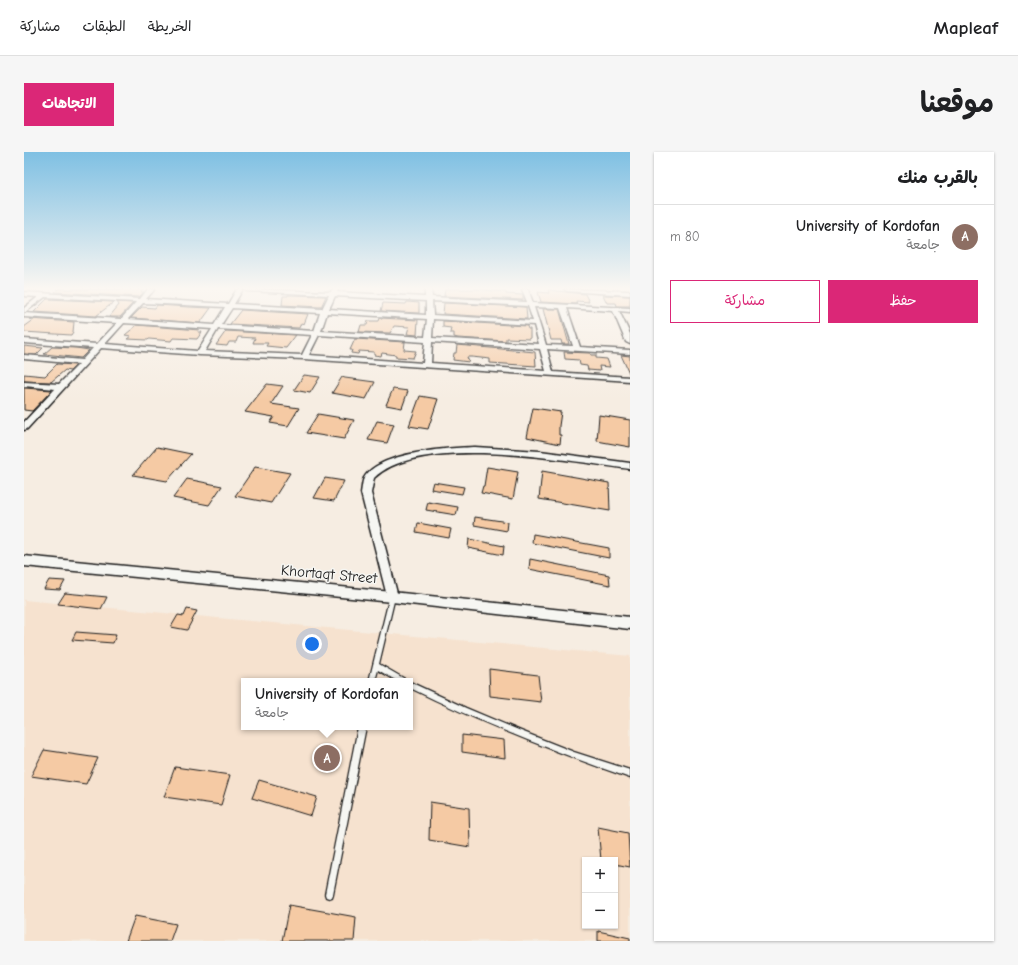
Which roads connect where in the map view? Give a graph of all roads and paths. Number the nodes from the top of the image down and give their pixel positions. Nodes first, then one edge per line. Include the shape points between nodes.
1 (118, 326) edge
2 (214, 326) edge
3 (217, 326) junction
4 (319, 326) edge
5 (429, 326) edge
6 (538, 326) edge
7 (569, 326) edge
8 (623, 326) edge
9 (317, 332) junction
10 (428, 339) junction
11 (24, 341) edge
12 (630, 342) edge
13 (99, 346) junction
14 (543, 347) junction
15 (577, 349) junction
16 (630, 352) edge
17 (200, 354) junction
18 (24, 357) edge
19 (304, 357) junction
20 (85, 362) junction
21 (427, 365) junction
22 (550, 374) junction
23 (630, 380) edge
24 (24, 384) edge
25 (62, 387) junction
26 (29, 417) edge
27 (24, 427) edge
28 (630, 466) edge
29 (24, 561) edge
30 (392, 597) junction
31 (630, 623) edge
32 (376, 665) junction
33 (373, 678) edge
34 (398, 678) edge
35 (413, 685) edge
36 (361, 730) edge
37 (630, 774) edge
38 (329, 894) dead end

1 - 13 street
2 - 3 street
3 - 9 street
3 - 17 street
4 - 9 street
5 - 10 street
6 - 14 street
7 - 15 street
8 - 12 street
9 - 10 street
9 - 19 street
10 - 14 street
10 - 21 street
11 - 13 street
13 - 17 street
13 - 20 street
14 - 15 street
14 - 22 street
15 - 16 street
17 - 19 street
18 - 20 street
19 - 21 street
20 - 25 street
21 - 22 street
22 - 23 street
24 - 25 street
25 - 26 street
26 - 27 street
28 - 30 street via 522,453 456,451 424,454 379,469 369,478 366,493
29 - 30 street, Khortaqt Street
30 - 31 street, Khortaqt Street
30 - 32 lane
32 - 33 lane
32 - 34 lane
35 - 37 lane via 490,721
36 - 38 lane

